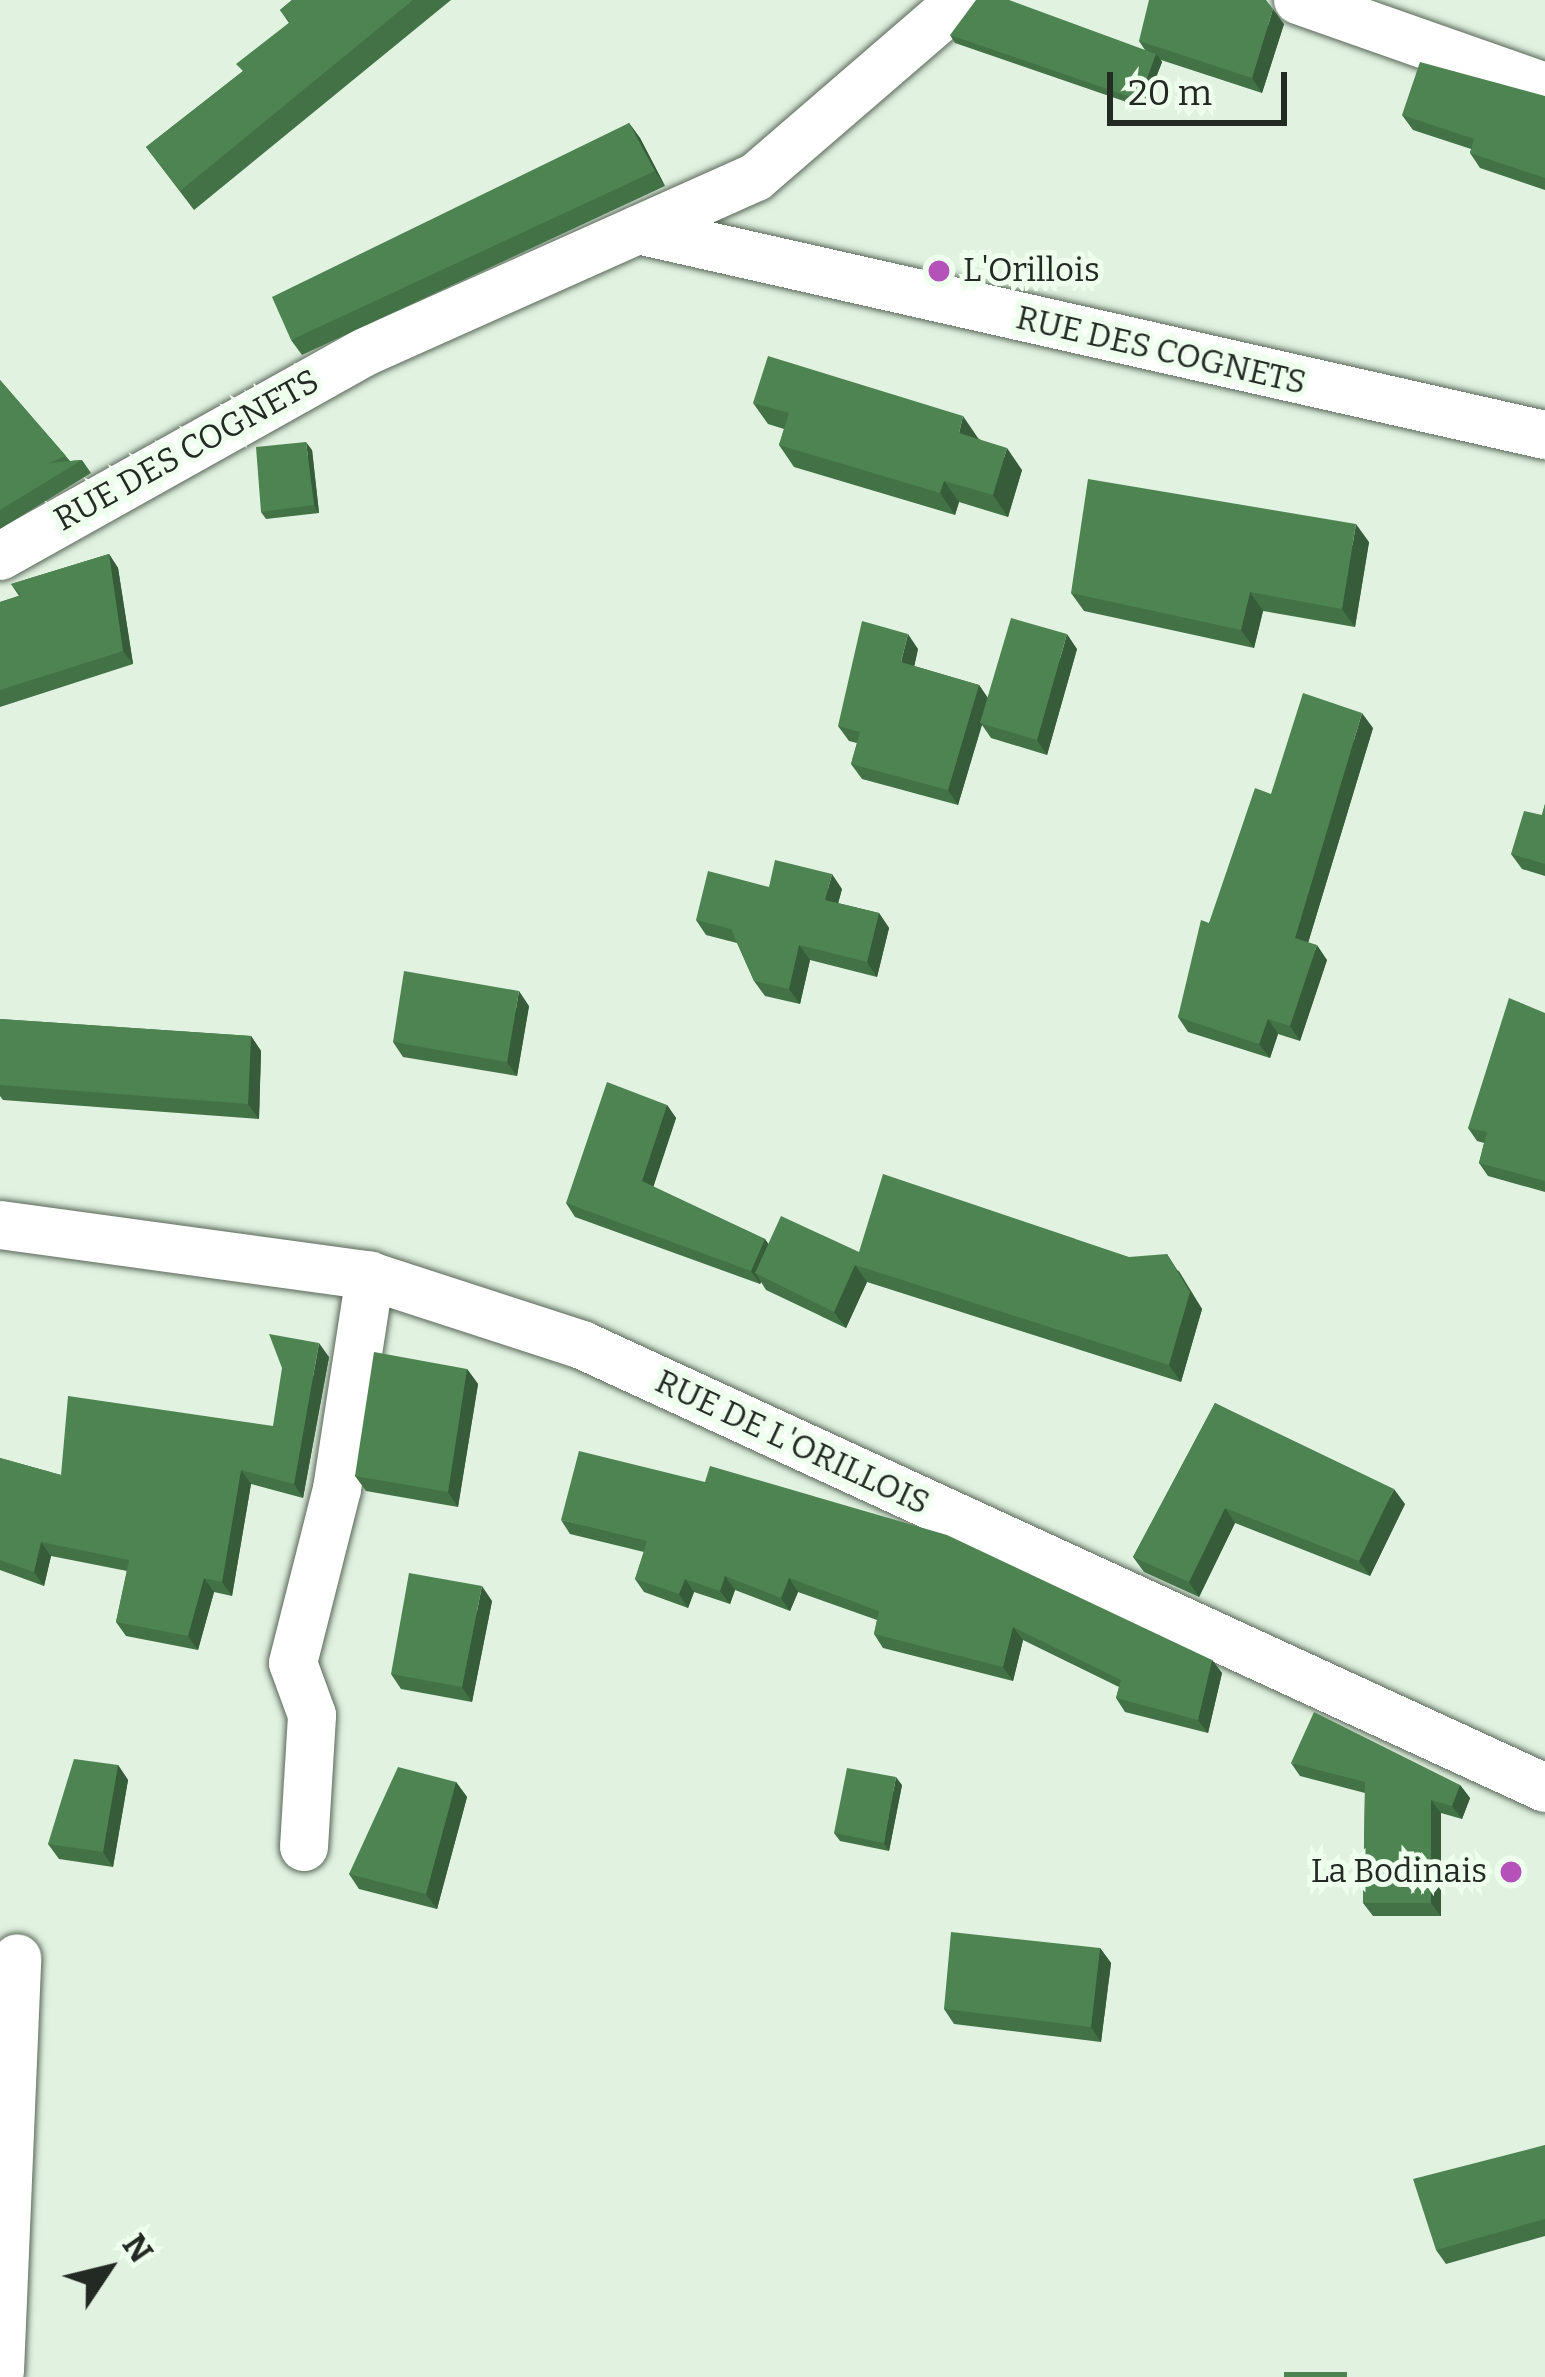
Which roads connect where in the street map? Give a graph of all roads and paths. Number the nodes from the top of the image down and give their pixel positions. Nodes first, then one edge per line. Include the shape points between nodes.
1 (961, 0) edge
2 (1298, 0) edge
3 (1545, 87) edge
4 (638, 230) junction
5 (1545, 435) edge
6 (0, 556) edge
7 (0, 1225) edge
8 (370, 1276) junction
9 (1545, 1788) edge
10 (304, 1847) dead end
11 (17, 1958) dead end
12 (0, 2371) edge

1 - 4 street, RUE DES COGNETS via 756,177
2 - 3 street
4 - 5 street, RUE DES COGNETS
4 - 6 street, RUE DES COGNETS via 367,351
7 - 8 street, RUE DE L'ORILLOIS
8 - 9 street, RUE DE L'ORILLOIS via 582,1345
8 - 10 street via 337,1489 293,1664 312,1715
11 - 12 street

